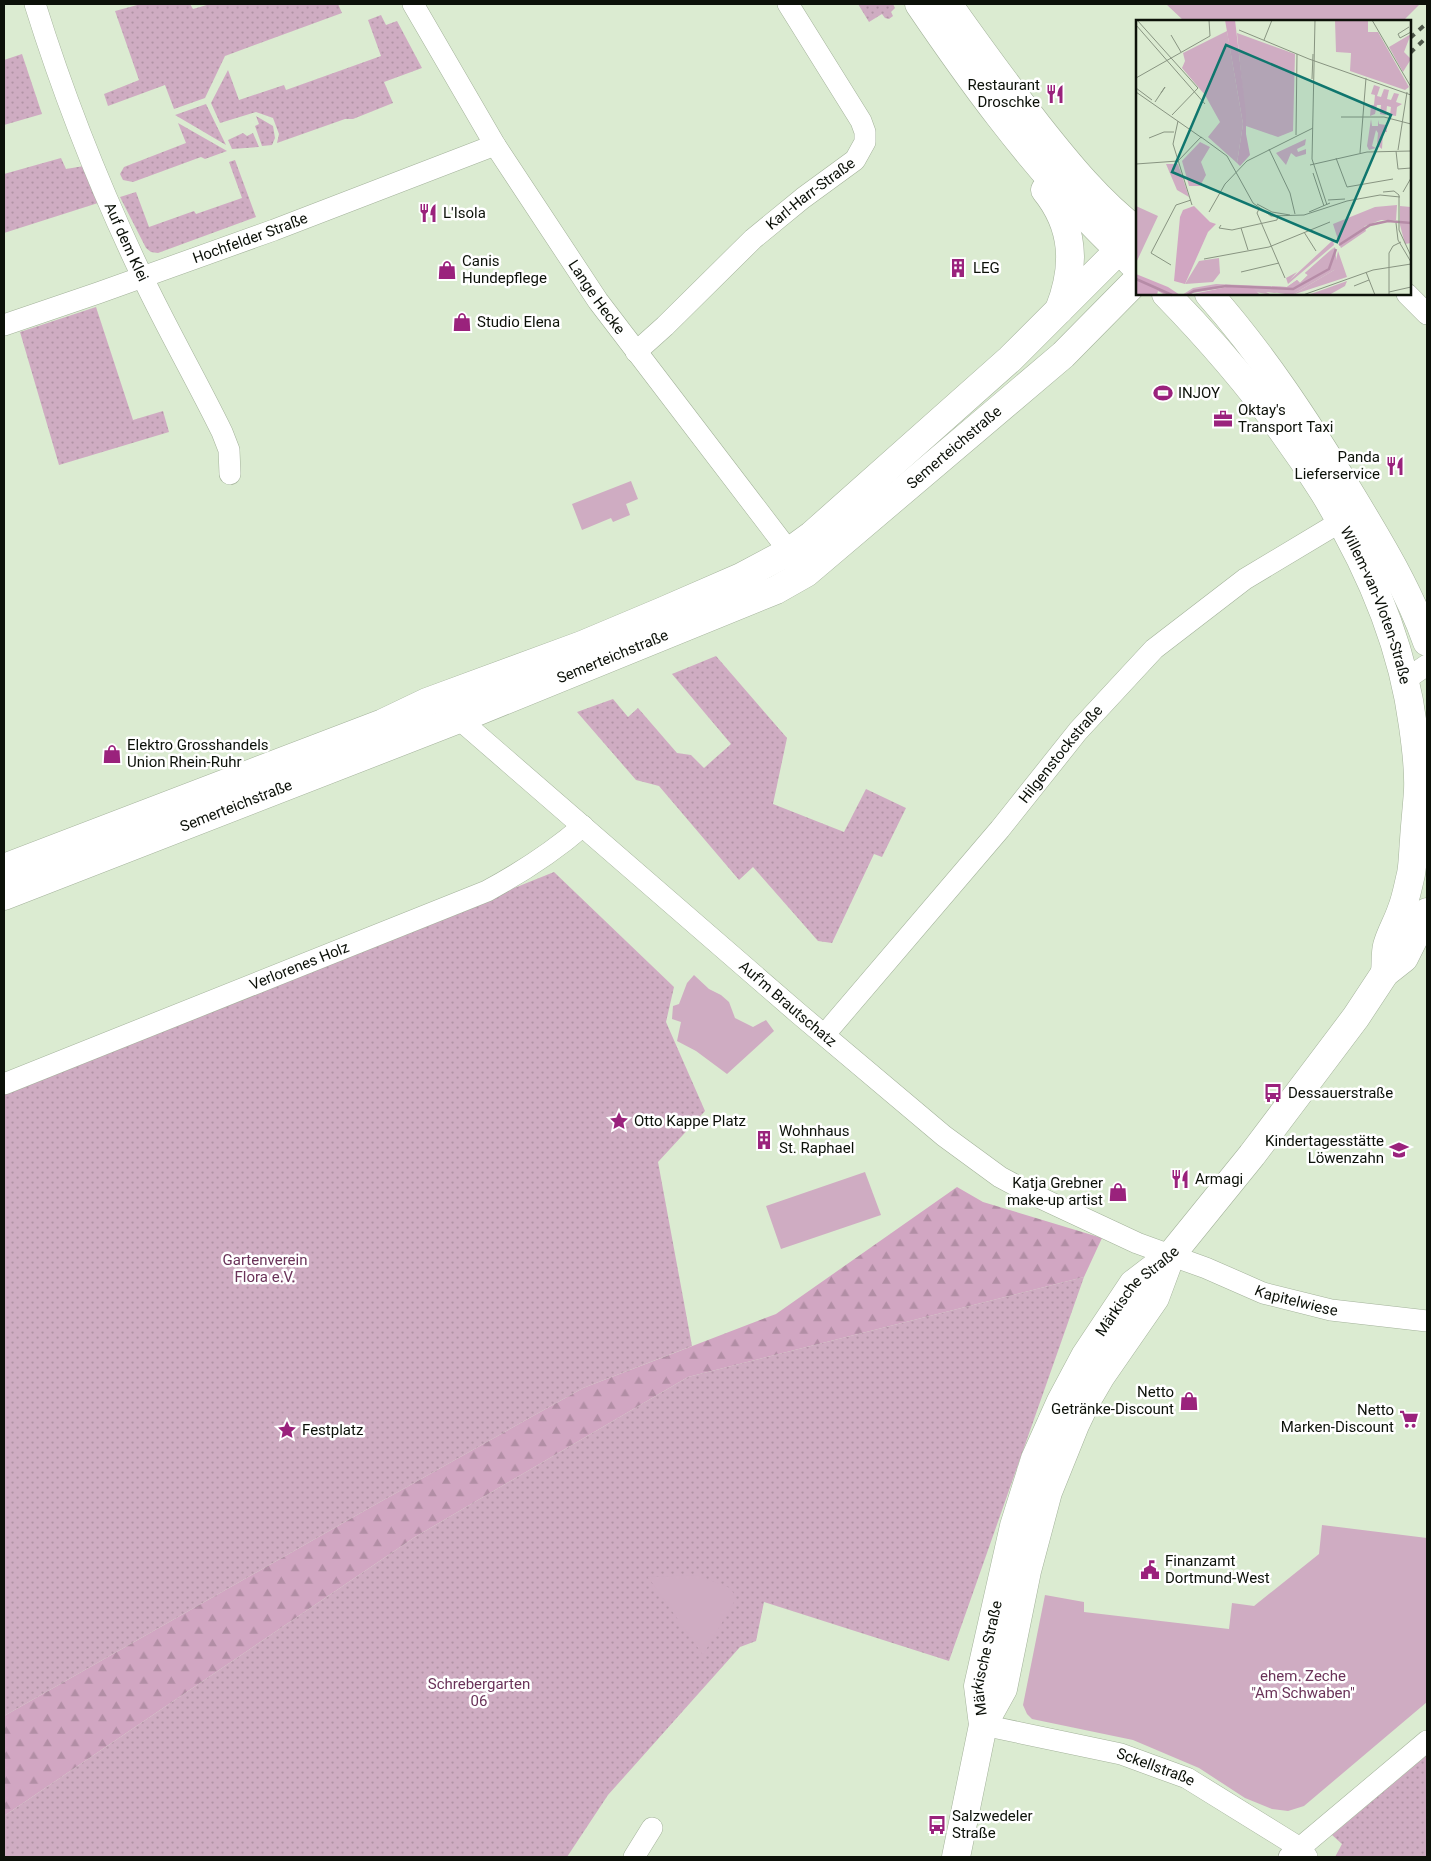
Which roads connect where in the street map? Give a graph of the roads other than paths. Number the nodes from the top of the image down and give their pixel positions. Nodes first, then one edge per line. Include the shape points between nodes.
1 (35, 4) edge
2 (413, 4) edge
3 (788, 4) edge
4 (919, 4) edge
5 (948, 4) edge
6 (989, 101) junction
7 (496, 145) junction
8 (1133, 247) edge
9 (143, 277) junction
10 (1136, 281) edge
11 (1167, 295) edge
12 (1210, 295) edge
13 (1409, 295) edge
14 (1059, 311) junction
15 (1427, 314) edge
16 (4, 325) edge
17 (636, 352) junction
18 (230, 474) dead end
19 (1340, 522) junction
20 (790, 551) junction
21 (806, 573) junction
22 (1427, 642) edge
23 (1416, 672) edge
24 (444, 696) junction
25 (459, 719) junction
26 (1422, 796) edge
27 (583, 826) junction
28 (1427, 829) edge
29 (1427, 855) edge
30 (4, 868) edge
31 (4, 896) edge
32 (1427, 912) edge
33 (1385, 973) junction
34 (825, 1034) junction
35 (4, 1084) edge
36 (1172, 1255) junction
37 (1427, 1321) edge
38 (983, 1725) junction
39 (1427, 1741) edge
40 (652, 1828) dead end
41 (1298, 1854) edge
42 (634, 1857) edge
43 (956, 1857) edge

1 - 9 street, Auf dem Klei via 51,57 92,164
2 - 7 street, Lange Hecke
3 - 17 street, Karl-Harr-Straße via 861,121 865,142 854,160 753,239
4 - 6 main road
5 - 8 main road via 1001,79 1064,159 1104,202
6 - 8 main road via 1069,199
6 - 14 main road via 998,133 1055,202 1064,220 1069,241 1069,264 1067,289
7 - 9 street, Hochfelder Straße
7 - 17 street, Lange Hecke via 582,279
8 - 14 main road, Semerteichstraße
9 - 16 street, Hochfelder Straße
9 - 18 street, Auf dem Klei via 230,450
10 - 21 main road, Semerteichstraße via 1063,355
11 - 19 main road, Willem-van-Vloten-Straße via 1216,346 1264,405
12 - 22 main road, Willem-van-Vloten-Straße via 1261,357 1328,457 1402,585
13 - 15 street
14 - 20 main road, Semerteichstraße via 1010,359
17 - 20 street, Lange Hecke
19 - 23 main road, Willem-van-Vloten-Straße via 1381,603 1396,646
19 - 34 street, Hilgenstockstraße via 1244,579 1154,650 1078,731 992,838
20 - 21 street, Lange Hecke
20 - 24 main road, Semerteichstraße via 632,624
21 - 25 main road, Semerteichstraße via 776,590
23 - 26 main road, Willem-van-Vloten-Straße via 1416,746
24 - 25 street, Auf'm Brautschatz
24 - 30 main road, Semerteichstraße via 383,724
25 - 27 street, Auf'm Brautschatz
25 - 31 main road, Semerteichstraße
26 - 33 main road, Willem-van-Vloten-Straße via 1411,871 1402,909 1387,947
27 - 34 street, Auf'm Brautschatz
27 - 35 street, Verlorenes Holz via 559,847 487,891
28 - 29 main road
32 - 33 main road, Willem-van-Vloten-Straße via 1404,958
33 - 36 main road, Willem-van-Vloten-Straße via 1257,1149
34 - 36 street, Auf'm Brautschatz via 944,1136 1000,1177 1137,1243
36 - 37 street, Kapitelwiese via 1263,1293 1331,1310
36 - 38 main road, Märkische Straße via 1133,1284 1114,1311 1061,1401 1036,1460 1014,1526 978,1686
38 - 41 street, Sckellstraße via 1121,1754 1187,1778
38 - 43 main road, Märkische Straße
39 - 41 street
40 - 42 street

